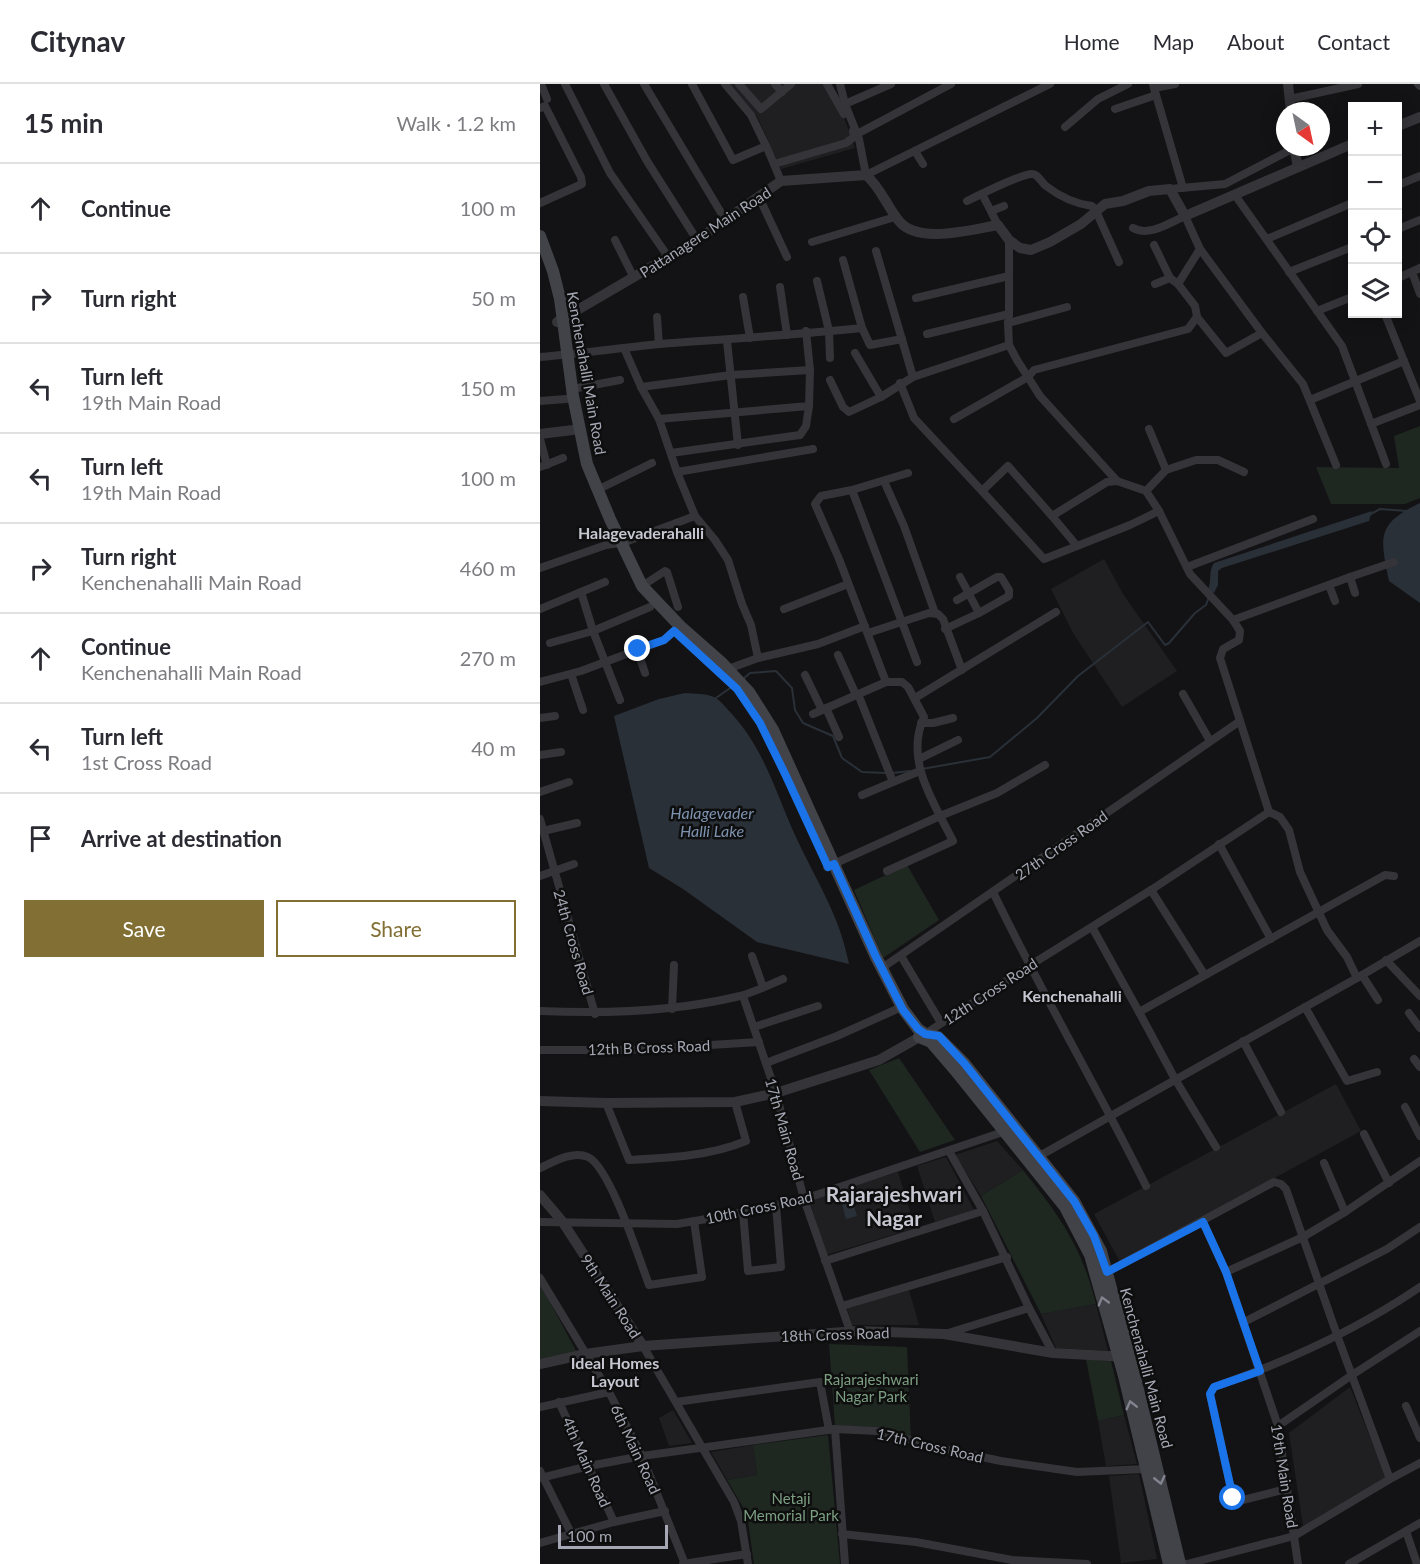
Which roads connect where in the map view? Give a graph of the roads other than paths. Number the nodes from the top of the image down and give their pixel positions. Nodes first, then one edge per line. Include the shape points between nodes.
1 (541, 84) edge
2 (565, 84) edge
3 (604, 84) edge
4 (644, 84) edge
5 (692, 84) edge
6 (725, 84) edge
7 (739, 84) edge
8 (775, 84) edge
9 (791, 84) edge
10 (827, 84) edge
11 (840, 84) edge
12 (891, 84) edge
13 (951, 84) edge
14 (1050, 84) edge
15 (1128, 84) edge
16 (1175, 84) edge
17 (1288, 84) edge
18 (1358, 84) edge
19 (1154, 89) edge
20 (782, 92) junction
21 (548, 99) dead end
22 (1290, 99) junction
23 (1290, 102) edge
24 (844, 104) junction
25 (540, 108) edge
26 (761, 109) junction
27 (1114, 109) dead end
28 (751, 115) junction
29 (1420, 117) edge
30 (1402, 124) edge
31 (1065, 127) dead end
32 (857, 134) junction
33 (766, 146) junction
34 (1348, 146) edge
35 (915, 151) junction
36 (1279, 156) edge
37 (1296, 156) edge
38 (774, 164) junction
39 (923, 164) dead end
40 (1298, 167) junction
41 (866, 175) junction
42 (1420, 176) edge
43 (781, 181) junction
44 (1402, 183) edge
45 (1183, 188) junction
46 (1170, 189) junction
47 (982, 194) junction
48 (1235, 195) junction
49 (759, 197) junction
50 (967, 201) dead end
51 (540, 203) edge
52 (1348, 204) edge
53 (1004, 206) dead end
54 (991, 211) junction
55 (1096, 211) junction
56 (1185, 216) junction
57 (895, 217) junction
58 (1420, 220) edge
59 (726, 221) junction
60 (998, 225) junction
61 (1402, 227) edge
62 (1132, 228) dead end
63 (540, 236) edge
64 (1267, 239) junction
65 (615, 240) dead end
66 (697, 240) junction
67 (1009, 240) junction
68 (812, 243) dead end
69 (1154, 245) dead end
70 (1200, 249) junction
71 (1348, 249) edge
72 (876, 250) dead end
73 (540, 257) edge
74 (787, 257) dead end
75 (669, 258) junction
76 (843, 260) dead end
77 (1119, 262) dead end
78 (1416, 270) edge
79 (1290, 272) junction
80 (1009, 276) junction
81 (1402, 276) edge
82 (634, 278) junction
83 (1170, 278) junction
84 (817, 281) dead end
85 (1155, 284) dead end
86 (1178, 284) junction
87 (780, 287) dead end
88 (1420, 294) edge
89 (743, 297) dead end
90 (916, 298) dead end
91 (1348, 299) edge
92 (1067, 307) dead end
93 (1317, 311) junction
94 (1010, 314) junction
95 (657, 317) dead end
96 (1197, 317) junction
97 (1387, 318) edge
98 (561, 320) junction
99 (1008, 323) junction
100 (862, 328) junction
101 (829, 331) junction
102 (806, 332) junction
103 (1262, 333) junction
104 (787, 334) junction
105 (927, 334) dead end
106 (750, 338) junction
107 (902, 339) junction
108 (727, 341) junction
109 (659, 344) junction
110 (1009, 345) junction
111 (624, 348) junction
112 (855, 353) dead end
113 (565, 355) junction
114 (540, 357) edge
115 (830, 358) dead end
116 (1404, 361) junction
117 (810, 370) junction
118 (731, 375) junction
119 (913, 377) junction
120 (1028, 377) junction
121 (620, 380) dead end
122 (830, 380) dead end
123 (1355, 381) junction
124 (900, 383) junction
125 (641, 387) junction
126 (569, 394) junction
127 (881, 397) junction
128 (1310, 400) junction
129 (540, 401) edge
130 (1420, 401) edge
131 (1420, 405) edge
132 (809, 406) junction
133 (735, 414) junction
134 (659, 419) junction
135 (954, 419) dead end
136 (1371, 424) junction
137 (1149, 429) dead end
138 (573, 430) junction
139 (540, 436) edge
140 (738, 445) junction
141 (813, 449) dead end
142 (670, 453) junction
143 (563, 458) dead end
144 (652, 463) dead end
145 (1386, 464) dead end
146 (1336, 465) dead end
147 (543, 466) edge
148 (1166, 470) junction
149 (677, 472) junction
150 (1244, 472) dead end
151 (908, 473) dead end
152 (884, 480) junction
153 (1118, 481) junction
154 (597, 490) junction
155 (852, 490) junction
156 (982, 491) junction
157 (1146, 491) junction
158 (1159, 511) junction
159 (695, 516) junction
160 (1052, 516) junction
161 (1313, 519) dead end
162 (617, 543) junction
163 (1077, 546) junction
164 (1394, 562) dead end
165 (1187, 567) junction
166 (540, 568) edge
167 (960, 577) dead end
168 (1350, 577) junction
169 (605, 582) dead end
170 (848, 584) junction
171 (1329, 585) junction
172 (642, 586) junction
173 (581, 592) junction
174 (1355, 593) dead end
175 (970, 594) junction
176 (957, 600) dead end
177 (1335, 601) dead end
178 (650, 607) junction
179 (678, 607) dead end
180 (540, 609) edge
181 (784, 609) dead end
182 (1056, 612) dead end
183 (935, 613) junction
184 (979, 614) junction
185 (1233, 620) junction
186 (902, 622) junction
187 (945, 629) junction
188 (866, 630) junction
189 (593, 631) junction
190 (674, 631) junction
191 (550, 643) dead end
192 (638, 649) junction
193 (838, 655) dead end
194 (758, 658) junction
195 (605, 661) junction
196 (917, 662) dead end
197 (962, 670) junction
198 (645, 673) dead end
199 (571, 674) junction
200 (805, 675) dead end
201 (734, 680) junction
202 (541, 681) edge
203 (886, 682) junction
204 (1183, 694) dead end
205 (857, 695) junction
206 (915, 698) junction
207 (620, 700) dead end
208 (583, 710) dead end
209 (820, 711) junction
210 (555, 716) dead end
211 (540, 718) edge
212 (953, 718) dead end
213 (1240, 721) junction
214 (921, 723) junction
215 (839, 737) dead end
216 (958, 740) dead end
217 (1210, 741) junction
218 (561, 752) dead end
219 (540, 754) edge
220 (1045, 765) dead end
221 (919, 766) junction
222 (890, 774) junction
223 (569, 782) dead end
224 (540, 792) edge
225 (862, 795) dead end
226 (1269, 812) junction
227 (940, 816) junction
228 (540, 819) edge
229 (578, 823) dead end
230 (543, 831) junction
231 (1219, 844) junction
232 (574, 864) dead end
233 (831, 865) junction
234 (554, 871) junction
235 (887, 871) dead end
236 (540, 876) edge
237 (1394, 876) dead end
238 (1151, 890) junction
239 (993, 892) junction
240 (1320, 910) junction
241 (1092, 927) junction
242 (1270, 939) junction
243 (1420, 941) edge
244 (752, 956) dead end
245 (901, 956) junction
246 (1386, 960) junction
247 (674, 965) dead end
248 (1029, 966) junction
249 (882, 968) junction
250 (1204, 974) junction
251 (1360, 976) junction
252 (783, 979) dead end
253 (763, 987) junction
254 (742, 996) junction
255 (1420, 996) edge
256 (1378, 1000) dead end
257 (818, 1006) dead end
258 (1305, 1007) junction
259 (672, 1009) junction
260 (895, 1010) junction
261 (540, 1011) edge
262 (1140, 1012) junction
263 (1409, 1013) dead end
264 (595, 1014) junction
265 (941, 1023) junction
266 (1418, 1023) edge
267 (754, 1027) junction
268 (922, 1035) junction
269 (1243, 1041) junction
270 (759, 1042) junction
271 (540, 1050) edge
272 (1414, 1059) dead end
273 (766, 1064) junction
274 (1420, 1067) edge
275 (1377, 1072) dead end
276 (1175, 1079) junction
277 (776, 1093) junction
278 (540, 1101) edge
279 (735, 1102) junction
280 (606, 1103) junction
281 (1406, 1107) dead end
282 (1281, 1112) dead end
283 (1111, 1115) junction
284 (1003, 1132) junction
285 (1364, 1134) dead end
286 (1420, 1136) edge
287 (1216, 1147) dead end
288 (949, 1151) junction
289 (1033, 1160) junction
290 (1324, 1163) dead end
291 (1419, 1164) edge
292 (540, 1168) edge
293 (1389, 1183) junction
294 (1146, 1186) dead end
295 (540, 1195) edge
296 (804, 1199) junction
297 (776, 1205) junction
298 (983, 1211) junction
299 (743, 1212) junction
300 (1345, 1212) junction
301 (562, 1221) junction
302 (694, 1221) junction
303 (540, 1222) edge
304 (1203, 1222) junction
305 (628, 1224) junction
306 (1420, 1227) edge
307 (1303, 1237) junction
308 (1006, 1257) junction
309 (825, 1261) junction
310 (1107, 1272) junction
311 (1226, 1272) junction
312 (540, 1278) edge
313 (1320, 1284) junction
314 (1420, 1287) edge
315 (843, 1306) junction
316 (1029, 1308) junction
317 (1244, 1322) junction
318 (850, 1331) junction
319 (1420, 1332) edge
320 (944, 1334) junction
321 (1337, 1335) junction
322 (643, 1346) junction
323 (1053, 1353) junction
324 (585, 1354) junction
325 (1124, 1357) junction
326 (540, 1364) edge
327 (1260, 1371) junction
328 (1352, 1375) junction
329 (609, 1392) junction
330 (560, 1402) junction
331 (676, 1402) junction
332 (1406, 1406) dead end
333 (540, 1407) edge
334 (1278, 1426) junction
335 (832, 1429) junction
336 (1420, 1437) edge
337 (703, 1447) junction
338 (642, 1456) junction
339 (1420, 1463) edge
340 (589, 1466) junction
341 (1146, 1469) junction
342 (541, 1476) edge
343 (1390, 1479) junction
344 (1286, 1489) junction
345 (665, 1511) junction
346 (614, 1522) junction
347 (1420, 1523) edge
348 (1406, 1531) junction
349 (571, 1533) junction
350 (842, 1534) junction
351 (1294, 1536) junction
352 (540, 1543) edge
353 (1368, 1553) junction
354 (747, 1554) junction
355 (684, 1564) edge
356 (748, 1564) edge
357 (845, 1564) edge
358 (1073, 1564) edge
359 (1087, 1564) edge
360 (1173, 1564) edge
361 (1298, 1564) edge
362 (1349, 1564) edge
363 (1371, 1564) edge
364 (1417, 1564) edge

1 - 21 street
2 - 75 street via 610,173
3 - 66 street
4 - 59 street
5 - 33 street via 733,160
6 - 28 street
7 - 26 street
8 - 20 street
9 - 20 street
10 - 38 street via 855,137
11 - 24 street
12 - 24 street
13 - 32 street
14 - 35 street
15 - 31 street via 1098,99
16 - 19 street
17 - 22 street
18 - 22 street
19 - 27 street
19 - 45 street
20 - 26 street
22 - 23 street
24 - 32 street
25 - 51 street via 545,105 582,184
26 - 28 street
28 - 33 street
29 - 30 street
32 - 41 street
33 - 38 street
34 - 40 street
35 - 39 street
35 - 41 street
36 - 45 street via 1225,184
37 - 40 street
38 - 43 street
40 - 48 street
41 - 43 street, Pattanagere Main Road
41 - 57 street via 878,186
42 - 44 street
43 - 49 street, Pattanagere Main Road
45 - 46 street
46 - 55 street via 1105,204
46 - 56 street
47 - 50 street
47 - 54 street
47 - 55 street via 1031,174 1051,189
48 - 56 street
48 - 64 street
49 - 59 street, Pattanagere Main Road
49 - 74 street
52 - 64 street
53 - 54 street
54 - 60 street
55 - 67 street via 1082,224 1031,250
55 - 77 street
56 - 62 street via 1146,232
56 - 70 street
57 - 60 street via 915,231 943,235
57 - 68 street
58 - 61 street
59 - 66 street, Pattanagere Main Road
60 - 67 street
63 - 98 main road, Kenchenahalli Main Road via 553,271
64 - 79 street
65 - 82 street
66 - 75 street, Pattanagere Main Road
67 - 80 street
69 - 83 street
70 - 86 street
70 - 103 street
71 - 79 street
72 - 107 street
73 - 98 main road, Kenchenahalli Main Road
75 - 82 street, Pattanagere Main Road
76 - 100 street
78 - 81 street
78 - 88 street
79 - 93 street
80 - 90 street
80 - 94 street
82 - 98 street, Pattanagere Main Road
83 - 85 street
83 - 86 street
84 - 101 street
86 - 96 street via 1195,306
87 - 104 street
89 - 106 street
91 - 93 street
92 - 99 street
93 - 123 street via 1342,346
94 - 99 street
94 - 105 street
95 - 109 street
96 - 103 street via 1226,353
96 - 120 street via 1188,329 1034,370
97 - 116 street
98 - 113 main road, Kenchenahalli Main Road
99 - 110 street
100 - 101 street
100 - 107 street via 870,345
101 - 102 street
101 - 115 street
102 - 104 street
102 - 117 street
103 - 128 street via 1303,384
104 - 106 street
106 - 108 street
107 - 119 street
108 - 109 street
108 - 118 street
109 - 111 street
110 - 119 street
110 - 120 street
111 - 113 street
111 - 125 street
112 - 127 street
113 - 114 street
113 - 126 main road, Kenchenahalli Main Road
116 - 123 street
116 - 130 street
117 - 118 street
117 - 132 street
118 - 125 street
118 - 133 street
119 - 124 street
120 - 135 street
120 - 153 street via 1054,412
121 - 126 street
122 - 127 street via 845,410
123 - 128 street
123 - 136 street
124 - 127 street
124 - 156 street via 914,418
125 - 134 street
126 - 129 street
126 - 138 main road, Kenchenahalli Main Road
126 - 154 main road, Kenchenahalli Main Road
128 - 146 street
131 - 136 street
132 - 133 street
132 - 140 street via 806,426 800,435
133 - 134 street
133 - 140 street
134 - 142 street
136 - 145 street
137 - 148 street
138 - 139 street
138 - 162 main road, Kenchenahalli Main Road via 580,466
139 - 147 street
140 - 142 street
141 - 149 street
142 - 149 street
143 - 147 street
144 - 154 street
148 - 150 street via 1196,460 1218,460
148 - 157 street
149 - 159 street
151 - 152 street
152 - 155 street
152 - 183 street
153 - 157 street
153 - 160 street via 1107,482
154 - 162 main road, Kenchenahalli Main Road
155 - 170 street via 821,496 815,504
155 - 186 street
156 - 160 street via 1008,466
156 - 163 street via 1044,559
157 - 158 street
158 - 163 street
158 - 165 street
159 - 162 street
159 - 194 street via 728,560
160 - 163 street
161 - 165 street
162 - 166 street
162 - 172 main road, Kenchenahalli Main Road
162 - 178 main road, Kenchenahalli Main Road via 635,590
164 - 168 street
165 - 185 street
167 - 175 street
168 - 171 street
168 - 174 street
169 - 173 street
170 - 181 street
170 - 188 street
171 - 177 street
171 - 185 street
172 - 179 street via 667,572
172 - 201 main road, Kenchenahalli Main Road
173 - 180 street
173 - 189 street
175 - 176 street
175 - 184 street
175 - 184 street via 997,577 1009,590 1009,596
178 - 189 street
178 - 190 main road, Kenchenahalli Main Road
182 - 197 street
183 - 186 street
183 - 187 street via 943,619
184 - 187 street
185 - 213 street via 1240,631 1239,640 1223,649 1220,658
186 - 188 street
186 - 196 street
187 - 197 street
188 - 194 street
188 - 203 street
189 - 191 street
189 - 195 street
190 - 192 street via 664,640
190 - 201 main road, Kenchenahalli Main Road
192 - 195 street
192 - 198 street
193 - 205 street
194 - 201 street
195 - 199 street
195 - 207 street
197 - 206 street
199 - 202 street
199 - 208 street
200 - 209 street
201 - 233 main road, Kenchenahalli Main Road via 773,730
203 - 205 street
203 - 206 street via 902,682
204 - 217 street
205 - 209 street
205 - 222 street
206 - 214 street via 924,717
209 - 215 street
210 - 211 street
212 - 214 street
213 - 217 street, 27th Cross Road
213 - 226 street
214 - 221 street via 916,733
216 - 221 street
217 - 239 street, 27th Cross Road
218 - 219 street
220 - 227 street via 997,793
221 - 222 street
221 - 227 street
222 - 225 street
223 - 224 street
226 - 231 street, 12th Cross Road
226 - 240 street via 1289,830 1300,872
227 - 233 street
227 - 235 street via 953,841
228 - 230 street, 24th Cross Road
229 - 230 street
230 - 234 street, 24th Cross Road
231 - 238 street, 12th Cross Road
231 - 242 street
232 - 234 street
233 - 249 main road, Kenchenahalli Main Road
233 - 260 main road, Kenchenahalli Main Road via 869,960
234 - 236 street
234 - 264 street, 24th Cross Road
237 - 240 street via 1385,875
238 - 241 street, 12th Cross Road
238 - 250 street
239 - 245 street, 27th Cross Road
239 - 248 street
240 - 242 street
240 - 251 street via 1327,930
241 - 248 street, 12th Cross Road
241 - 262 street
242 - 250 street
243 - 246 street
244 - 253 street
245 - 249 street, 27th Cross Road
245 - 265 street
246 - 251 street
246 - 255 street
247 - 259 street
248 - 265 street, 12th Cross Road
248 - 283 street
249 - 268 main road, Kenchenahalli Main Road via 903,1010
250 - 262 street
251 - 256 street
251 - 258 street
252 - 253 street
253 - 254 street
254 - 259 street
254 - 267 street, 17th Main Road
257 - 267 street
258 - 269 street
258 - 275 street via 1347,1081
259 - 264 street
260 - 268 main road, Kenchenahalli Main Road via 908,1030
260 - 273 street
261 - 264 street
262 - 276 street
263 - 266 street
265 - 268 street, 12th Cross Road
267 - 270 street, 17th Main Road
268 - 277 street, 12th Cross Road via 879,1060
268 - 284 main road, Kenchenahalli Main Road
268 - 289 main road, Kenchenahalli Main Road via 939,1036 964,1063
269 - 276 street
269 - 282 street
270 - 271 street, 12th B Cross Road via 628,1050
270 - 273 street, 17th Main Road
272 - 274 street
273 - 277 street, 17th Main Road
276 - 283 street
276 - 287 street
277 - 279 street, 12th Cross Road
277 - 296 street, 17th Main Road
278 - 280 street, 12th Cross Road
279 - 280 street, 12th Cross Road
279 - 280 street via 746,1141 695,1154 629,1160
281 - 286 street
283 - 289 street
283 - 294 street
284 - 288 street, 10th Cross Road
284 - 289 main road, Kenchenahalli Main Road
285 - 293 street
288 - 296 street, 10th Cross Road
288 - 298 street
289 - 310 main road, Kenchenahalli Main Road via 1074,1201 1094,1236
325 -> 289 main road, Kenchenahalli Main Road via 1084,1241
290 - 300 street
291 - 293 street
292 - 305 street via 560,1158 588,1157 598,1164
293 - 300 street
295 - 301 street, 9th Main Road
296 - 297 street, 10th Cross Road
296 - 309 street, 17th Main Road
297 - 299 street, 10th Cross Road
297 - 299 street via 781,1268 748,1271
298 - 308 street
298 - 309 street
299 - 302 street, 10th Cross Road
300 - 307 street
301 - 303 street, 10th Cross Road
301 - 305 street, 10th Cross Road
301 - 322 street, 9th Main Road
302 - 305 street, 10th Cross Road
302 - 305 street via 702,1277 649,1285
304 - 307 street via 1274,1182 1286,1190
304 - 310 street
304 - 311 street, 19th Main Road
306 - 313 street
307 - 311 street
307 - 313 street
308 - 315 street
308 - 316 street
309 - 315 street, 17th Main Road
310 - 325 main road, Kenchenahalli Main Road
311 - 317 street, 19th Main Road
312 - 324 street, 6th Main Road
313 - 317 street
313 - 321 street
314 - 321 street
315 - 318 street, 17th Main Road
316 - 320 street
316 - 323 street
317 - 327 street, 19th Main Road
318 - 320 street, 18th Cross Road
318 - 322 street, 18th Cross Road
319 - 328 street
320 - 323 street, 18th Cross Road
321 - 327 street
321 - 328 street
322 - 324 street, 18th Cross Road
322 - 331 street, 9th Main Road
323 - 325 street, 18th Cross Road
324 - 326 street, 18th Cross Road
324 - 329 street, 6th Main Road
341 -> 325 main road, Kenchenahalli Main Road
325 -> 360 main road, Kenchenahalli Main Road
327 - 334 street, 19th Main Road
327 - 344 street via 1214,1387 1210,1394 1233,1498 1239,1501
328 - 334 street
328 - 343 street
329 - 330 street
329 - 338 street, 6th Main Road
330 - 333 street
330 - 340 street, 4th Main Road
331 - 335 street via 820,1382
331 - 337 street, 9th Main Road
332 - 336 street
334 - 344 street, 19th Main Road
335 - 337 street, 17th Cross Road
335 - 341 street, 17th Cross Road via 877,1431 1001,1461 1077,1472
335 - 350 street
337 - 338 street, 17th Cross Road
337 - 354 street, 9th Main Road via 734,1502
338 - 340 street, 17th Cross Road
338 - 345 street, 6th Main Road
339 - 343 street
340 - 342 street, 17th Cross Road
340 - 346 street, 4th Main Road
341 - 360 main road, Kenchenahalli Main Road
342 - 349 street
343 - 351 street
344 - 351 street, 19th Main Road
345 - 346 street
345 - 355 street, 6th Main Road
346 - 349 street
347 - 348 street
348 - 353 street
348 - 364 street
349 - 352 street
350 - 357 street
350 - 358 street via 916,1542 1011,1560
351 - 360 street via 1187,1564
351 - 361 street, 19th Main Road
353 - 362 street
353 - 363 street
354 - 355 street
354 - 356 street, 9th Main Road
358 - 359 street

